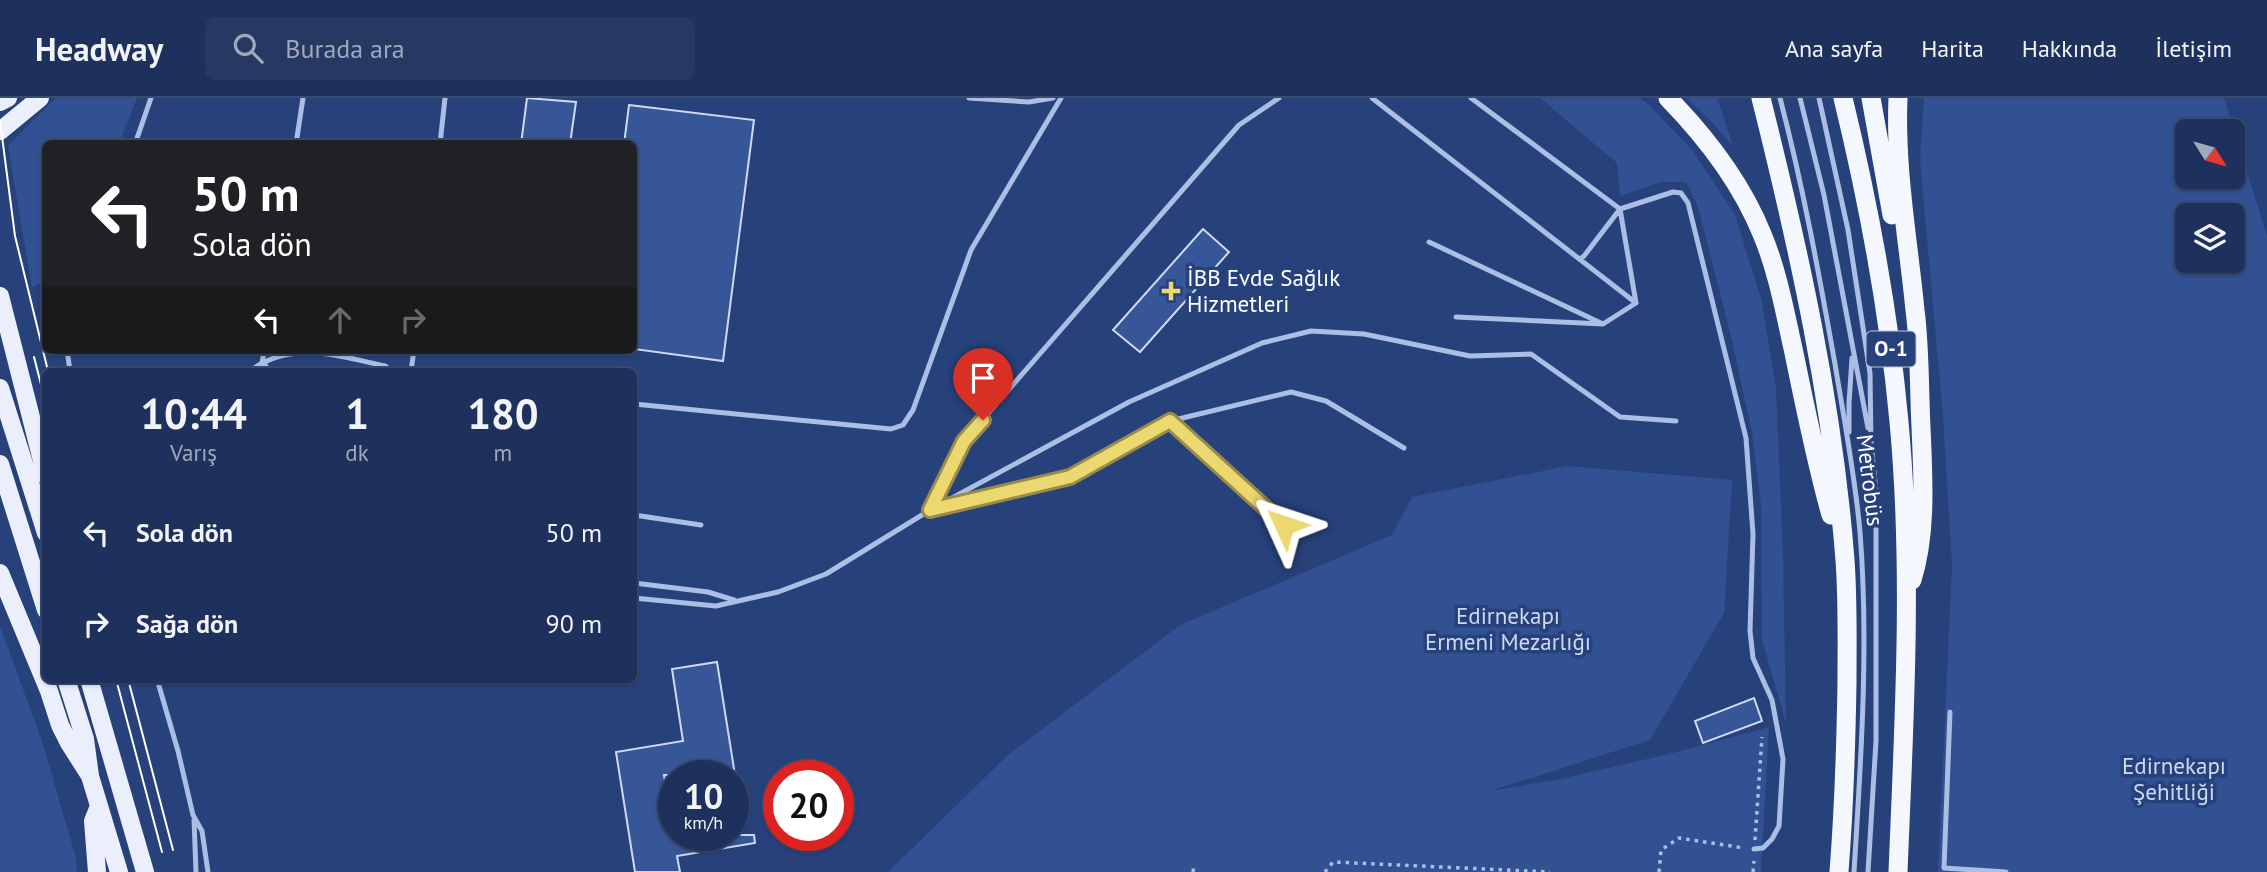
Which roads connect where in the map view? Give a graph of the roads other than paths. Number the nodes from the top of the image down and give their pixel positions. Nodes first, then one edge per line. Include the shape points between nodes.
1 (8, 98) edge
2 (40, 98) edge
3 (151, 98) edge
4 (303, 98) edge
5 (445, 98) edge
6 (969, 98) edge
7 (1053, 98) edge
8 (1061, 98) edge
9 (1279, 98) edge
10 (1372, 98) edge
11 (1471, 98) edge
12 (1668, 98) edge
13 (1761, 98) edge
14 (1780, 98) edge
15 (1800, 98) edge
16 (1819, 98) edge
17 (1843, 98) edge
18 (1871, 98) edge
19 (1898, 98) edge
20 (0, 102) edge
21 (0, 131) edge
22 (136, 140) edge
23 (297, 140) edge
24 (440, 140) edge
25 (1620, 209) junction
26 (1429, 242) dead end
27 (1580, 259) junction
28 (0, 296) edge
29 (1636, 303) junction
30 (1456, 317) dead end
31 (1603, 324) junction
32 (1853, 351) junction
33 (263, 354) edge
34 (285, 354) edge
35 (328, 354) edge
36 (262, 362) junction
37 (254, 368) edge
38 (261, 368) edge
39 (267, 368) edge
40 (388, 368) edge
41 (0, 388) edge
42 (1919, 399) junction
43 (637, 404) edge
44 (1170, 421) junction
45 (1676, 421) dead end
46 (1871, 442) junction
47 (1404, 448) dead end
48 (1850, 452) junction
49 (42, 460) edge
50 (0, 464) edge
51 (930, 510) junction
52 (637, 515) edge
53 (42, 520) edge
54 (701, 525) dead end
55 (1284, 525) dead end
56 (1845, 563) junction
57 (0, 573) edge
58 (637, 583) edge
59 (42, 597) edge
60 (637, 598) edge
61 (737, 601) junction
62 (1905, 604) junction
63 (42, 678) edge
64 (44, 683) edge
65 (67, 683) edge
66 (90, 683) edge
67 (158, 683) edge
68 (1950, 712) dead end
69 (90, 776) junction
70 (99, 806) junction
71 (193, 815) junction
72 (1754, 849) road end
73 (196, 871) edge
74 (97, 872) edge
75 (119, 872) edge
76 (145, 872) edge
77 (190, 872) edge
78 (208, 872) edge
79 (1839, 872) edge
80 (1854, 872) edge
81 (1868, 872) edge
82 (1898, 872) edge
83 (2006, 872) edge

1 - 20 main road
2 - 21 main road
3 - 22 lane
4 - 23 lane
5 - 24 lane
6 - 7 lane via 1029,102
8 - 43 lane via 971,250 913,410 903,425 891,429
9 - 51 lane via 1239,125 964,441
10 - 27 lane
11 - 25 lane
12 - 56 highway via 1722,161 1762,233 1784,306 1822,482
13 - 56 highway via 1822,375
14 - 48 lane, Metrobüs via 1820,279
15 - 32 lane via 1824,195
16 - 46 lane, Metrobüs via 1865,330
17 - 62 highway, O-1 via 1872,224 1894,376 1904,504
18 - 42 highway
19 - 42 highway via 1897,150 1916,312
25 - 27 lane
25 - 29 lane
25 - 72 lane via 1673,192 1681,193 1688,204 1746,438 1753,534 1750,631 1754,658 1772,700 1783,759 1779,826 1763,848
26 - 31 lane
27 - 29 lane
28 - 49 main road
29 - 31 lane
30 - 31 lane
32 - 46 lane
32 - 48 lane
33 - 36 lane
34 - 36 lane
35 - 40 lane
36 - 37 lane
36 - 38 lane
36 - 39 lane
41 - 53 main road
42 - 62 highway via 1922,521 1917,564
44 - 47 lane via 1291,392 1326,401
44 - 51 lane via 1070,477
44 - 55 lane
45 - 51 lane via 1620,417 1531,355 1470,356 1364,334 1311,331 1262,343 1129,402
46 - 81 lane, Metrobüs via 1876,492 1876,741
48 - 80 lane, Metrobüs via 1860,532 1864,644
50 - 59 main road
51 - 61 lane via 825,574
52 - 54 lane
56 - 79 highway via 1846,785
57 - 63 main road
58 - 61 lane via 708,592
60 - 61 lane via 716,606
62 - 82 highway, O-1
64 - 69 main road via 69,743
65 - 69 main road via 85,739
66 - 76 main road
67 - 71 lane
68 - 83 lane via 1944,867
69 - 70 main road
70 - 74 main road via 93,821
70 - 75 main road
71 - 73 lane
71 - 78 lane via 202,831
73 - 77 lane

